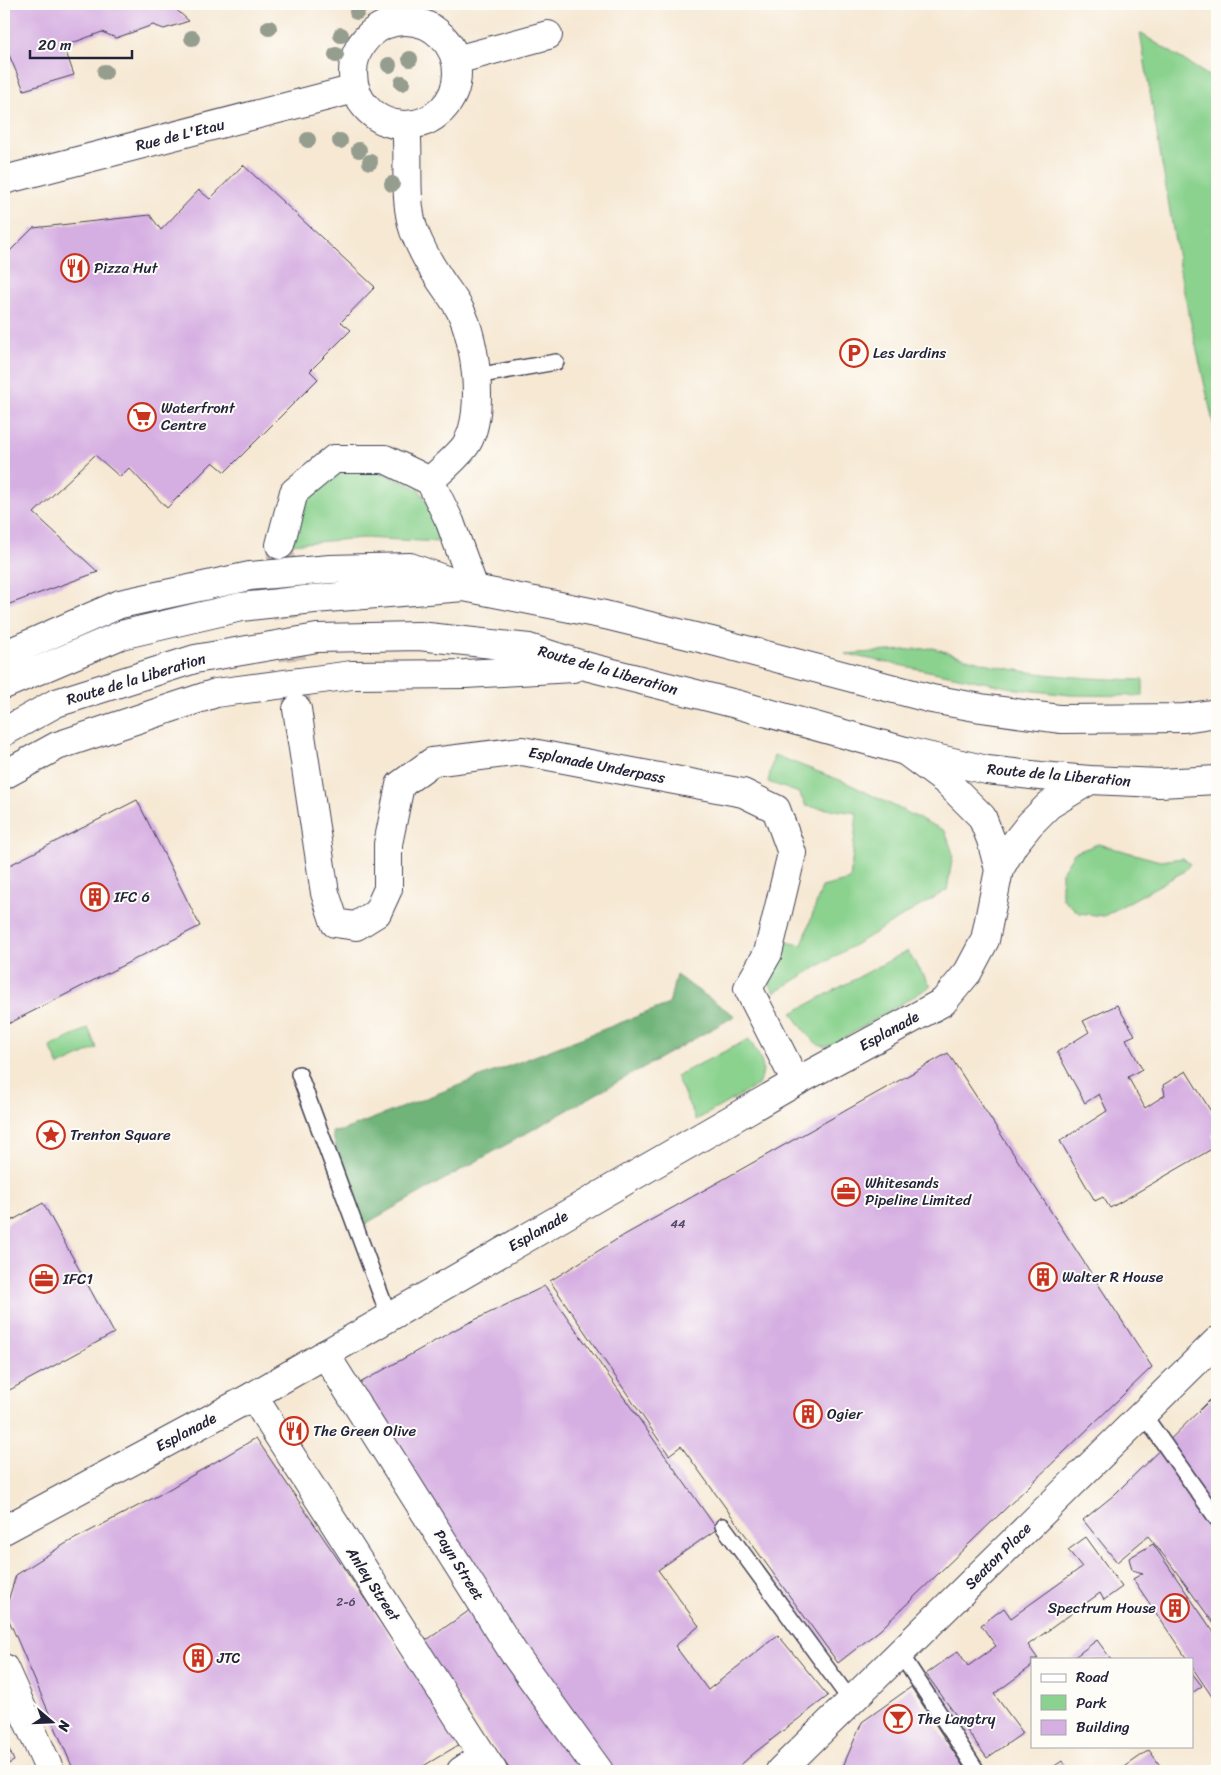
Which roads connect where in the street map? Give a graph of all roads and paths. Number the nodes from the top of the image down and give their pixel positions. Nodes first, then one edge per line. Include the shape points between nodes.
1 (548, 36) dead end
2 (456, 60) junction
3 (355, 89) junction
4 (406, 125) junction
5 (4, 180) edge
6 (556, 362) dead end
7 (476, 376) junction
8 (430, 481) junction
9 (280, 545) tunnel mouth
10 (469, 587) junction
11 (4, 655) edge
12 (590, 667) junction
13 (4, 685) edge
14 (297, 709) tunnel mouth
15 (1217, 713) edge
16 (4, 732) edge
17 (905, 751) junction
18 (4, 775) edge
19 (1090, 780) junction
20 (1217, 780) edge
21 (999, 870) junction
22 (299, 1074) dead end
23 (796, 1082) junction
24 (389, 1317) junction
25 (1217, 1341) edge
26 (325, 1354) junction
27 (253, 1396) junction
28 (1143, 1414) junction
29 (1217, 1519) edge
30 (723, 1526) dead end
31 (4, 1530) edge
32 (900, 1653) junction
33 (4, 1668) edge
34 (851, 1701) junction
35 (488, 1764) edge
36 (42, 1769) edge
37 (461, 1771) edge
38 (599, 1771) edge
39 (780, 1771) edge
40 (977, 1771) edge

1 - 2 main road
2 - 3 main road via 450,45 424,24 391,22 376,29 360,48 352,72
2 - 4 main road via 454,91 447,104 436,115
3 - 4 main road via 375,116 390,123
3 - 5 main road, Rue de L'Etau
4 - 7 main road via 408,211 435,273 460,308 469,330
6 - 7 lane
7 - 8 main road via 477,416 467,444
8 - 9 main road via 385,459 334,458 294,492
8 - 10 main road via 450,522
10 - 11 main road via 410,567 250,576 120,604
10 - 13 main road via 241,607 121,635
10 - 15 main road via 642,624 932,699 980,708 1060,719 1184,718
12 - 16 main road, Route de la Liberation via 529,648 419,636 317,638 195,659 56,703
12 - 17 main road, Route de la Liberation
12 - 18 main road via 465,674 352,675 216,693 57,746
14 - 23 main road, Esplanade Underpass via 324,893 334,923 356,926 377,913 388,889 388,844 400,785 432,762 522,751 744,794 776,809 792,853 768,953 748,988
17 - 19 main road, Route de la Liberation via 987,770
17 - 21 main road, Esplanade via 947,782 982,817
19 - 20 main road, Route de la Liberation
19 - 21 main road, Esplanade via 1049,805 1014,844
21 - 23 main road, Esplanade via 986,940 968,972 942,1002
22 - 24 lane
23 - 24 main road, Esplanade
24 - 26 main road, Esplanade
25 - 28 main road, Seaton Place
26 - 27 main road, Esplanade
26 - 38 main road, Payn Street via 514,1652
27 - 31 main road, Esplanade
27 - 35 main road, Anley Street
28 - 29 lane
28 - 32 main road, Seaton Place
30 - 34 lane
32 - 34 main road, Seaton Place
32 - 40 lane
33 - 36 main road
34 - 39 main road, Seaton Place
35 - 37 main road

